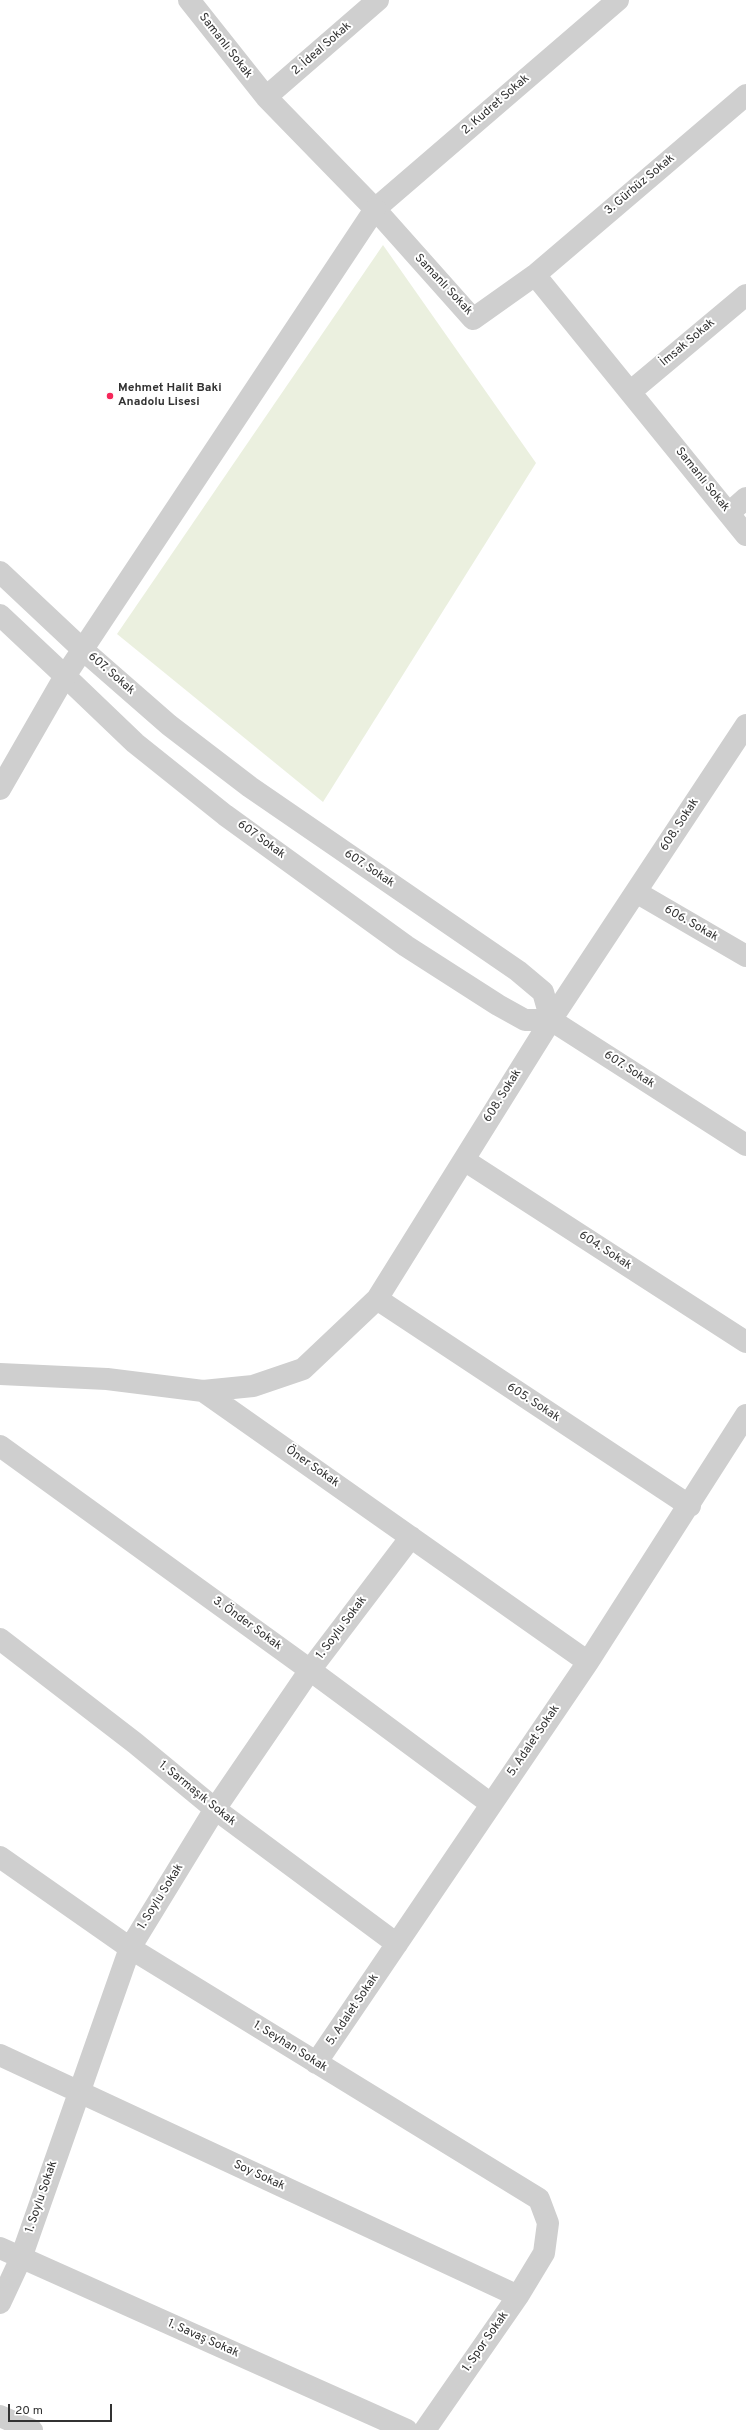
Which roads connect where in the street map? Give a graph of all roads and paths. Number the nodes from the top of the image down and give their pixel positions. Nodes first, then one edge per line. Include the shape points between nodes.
1 (189, 0) edge
2 (378, 0) edge
3 (618, 0) edge
4 (746, 95) edge
5 (266, 97) junction
6 (374, 210) junction
7 (535, 275) junction
8 (746, 295) edge
9 (630, 392) junction
10 (746, 498) edge
11 (729, 513) junction
12 (746, 535) edge
13 (0, 572) edge
14 (0, 615) edge
15 (82, 649) junction
16 (65, 676) junction
17 (746, 725) edge
18 (0, 789) edge
19 (636, 892) junction
20 (746, 956) edge
21 (551, 1020) junction
22 (746, 1145) edge
23 (464, 1160) junction
24 (376, 1299) junction
25 (746, 1342) edge
26 (0, 1374) edge
27 (203, 1391) junction
28 (746, 1416) edge
29 (0, 1446) edge
30 (690, 1506) junction
31 (411, 1537) junction
32 (0, 1639) edge
33 (588, 1662) junction
34 (310, 1670) junction
35 (491, 1804) junction
36 (215, 1809) junction
37 (0, 1857) edge
38 (397, 1944) junction
39 (130, 1948) junction
40 (0, 2055) edge
41 (316, 2063) junction
42 (78, 2092) junction
43 (0, 2248) edge
44 (544, 2253) joint
45 (21, 2258) junction
46 (518, 2296) junction
47 (0, 2303) edge
48 (0, 2416) edge
49 (32, 2430) edge
50 (407, 2430) edge
51 (426, 2430) edge

1 - 5 street, Samanlı Sokak
2 - 5 street, 2. İdeal Sokak
3 - 6 street, 2. Kudret Sokak
4 - 7 street, 3. Gürbüz Sokak
5 - 6 street, Samanlı Sokak
6 - 7 street, Samanlı Sokak via 472,318
6 - 15 street, 2. Kudret Sokak
7 - 9 street, Samanlı Sokak
8 - 9 street, İmsak Sokak
9 - 11 street, Samanlı Sokak
10 - 11 street
11 - 12 street, Samanlı Sokak
13 - 15 street, 607. Sokak
14 - 16 street, 607 Sokak
15 - 16 street, 2. Kudret Sokak
15 - 21 street, 607. Sokak via 169,725 250,788 518,971 543,992
16 - 18 street, 2. Kudret Sokak
16 - 21 street, 607 Sokak via 135,744 219,810 406,946 525,1020
17 - 19 street, 608. Sokak
19 - 20 street, 606. Sokak
19 - 21 street, 608. Sokak
21 - 22 street, 607. Sokak
21 - 23 street, 608. Sokak
23 - 24 street, 608. Sokak
23 - 25 street, 604. Sokak
24 - 27 street, 608. Sokak via 303,1369 253,1386
24 - 30 street, 605. Sokak
26 - 27 street, Öner Sokak via 107,1378
27 - 31 street, Öner Sokak
28 - 30 street, 5. Adalet Sokak
29 - 34 street, 3. Önder Sokak
30 - 33 street, 5. Adalet Sokak
31 - 33 street, Öner Sokak
31 - 34 street, 1. Soylu Sokak
32 - 36 street, 1. Sarmaşık Sokak via 135,1743
33 - 35 street, 5. Adalet Sokak
34 - 35 street, 3. Önder Sokak
34 - 36 street, 1. Soylu Sokak
35 - 38 street, 5. Adalet Sokak
36 - 38 street, 1. Sarmaşık Sokak
36 - 39 street, 1. Soylu Sokak
37 - 39 street, 1. Seyhan Sokak
38 - 41 street, 5. Adalet Sokak
39 - 41 street, 1. Seyhan Sokak
39 - 42 street, 1. Soylu Sokak
40 - 42 street, Soy Sokak
41 - 44 street, 1. Seyhan Sokak via 539,2199 548,2223
42 - 45 street, 1. Soylu Sokak
42 - 46 street, Soy Sokak
43 - 45 street, 1. Savaş Sokak
44 - 46 street, 1. Spor Sokak
45 - 47 street, 1. Soylu Sokak
45 - 50 street, 1. Savaş Sokak
46 - 51 street, 1. Spor Sokak
48 - 49 street

